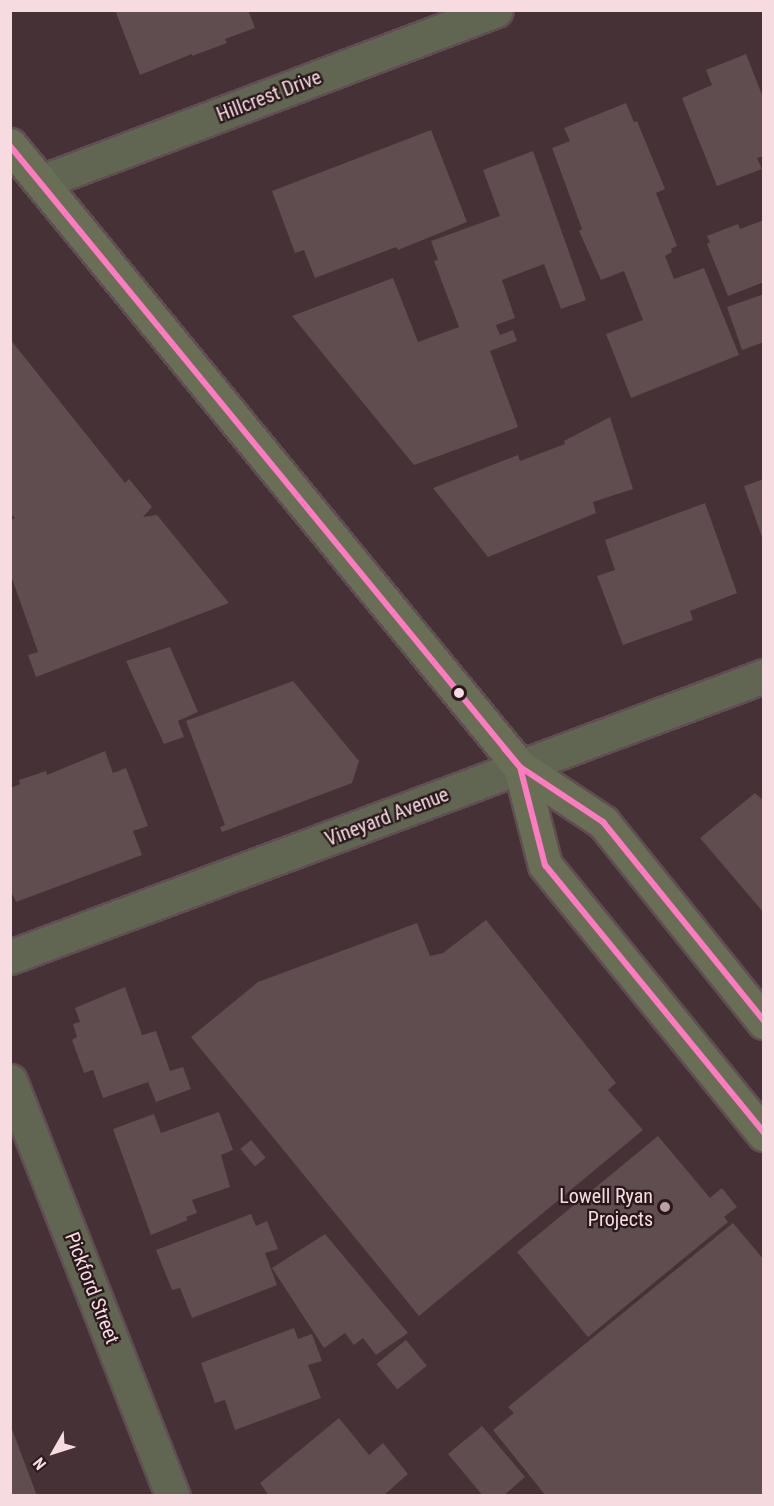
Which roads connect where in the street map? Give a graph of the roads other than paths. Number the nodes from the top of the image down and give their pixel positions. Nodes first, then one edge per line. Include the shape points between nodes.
1 (496, 10) edge
2 (10, 145) edge
3 (41, 182) junction
4 (764, 676) edge
5 (519, 767) junction
6 (10, 957) edge
7 (764, 1022) edge
8 (10, 1081) edge
9 (764, 1134) edge
10 (173, 1496) edge

1 - 3 street, Hillcrest Drive
2 - 3 main road
3 - 5 main road
4 - 5 street, Vineyard Avenue
5 - 6 street, Vineyard Avenue
5 - 7 main road via 603,822
5 - 9 main road via 545,864
8 - 10 street, Pickford Street

